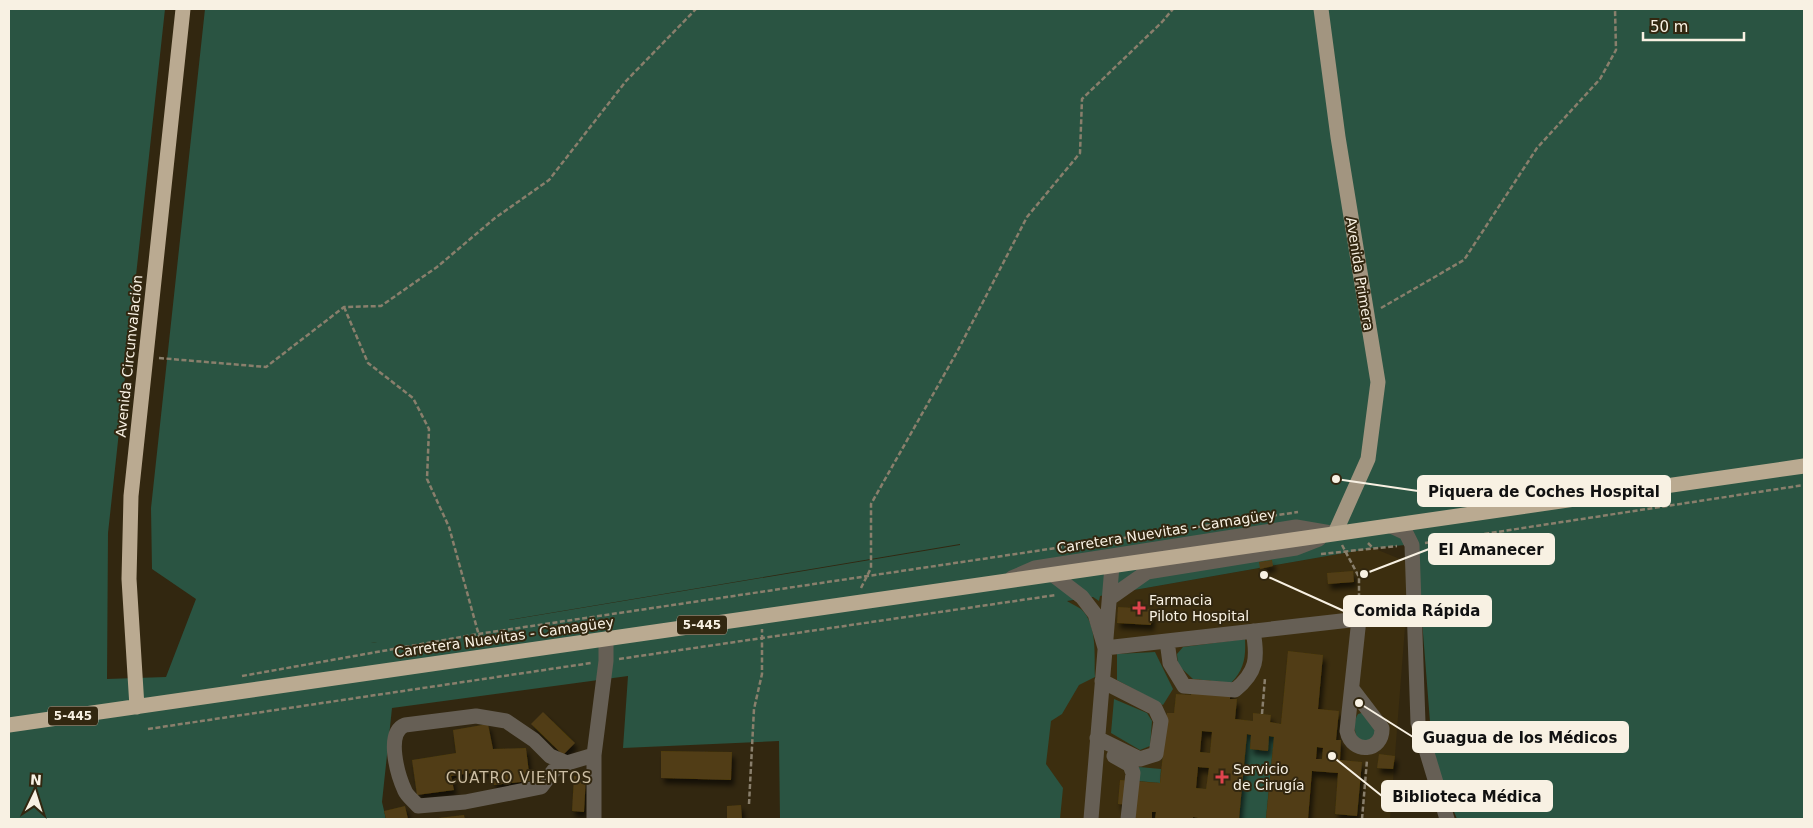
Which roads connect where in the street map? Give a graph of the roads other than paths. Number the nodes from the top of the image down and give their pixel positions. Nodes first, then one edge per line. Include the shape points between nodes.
1 (183, 9) edge
2 (1321, 9) edge
3 (1804, 466) edge
4 (1391, 526) junction
5 (1335, 533) junction
6 (1168, 557) junction
7 (1112, 566) junction
8 (1147, 572) junction
9 (1052, 574) junction
10 (1005, 581) junction
11 (1110, 598) junction
12 (1253, 631) junction
13 (606, 639) junction
14 (1167, 641) junction
15 (1105, 648) junction
16 (1102, 681) junction
17 (1353, 690) junction
18 (137, 707) junction
19 (9, 726) edge
20 (1097, 743) junction
21 (594, 755) junction
22 (567, 763) junction
23 (594, 819) edge
24 (1090, 819) edge
25 (1128, 819) edge
26 (1447, 819) edge

1 - 18 highway, Avenida Circunvalación via 131,496 129,579
2 - 5 main road, Avenida Primera via 1338,137 1378,382 1368,459
3 - 4 highway, Carretera Nuevitas - Camagüey / 5-445
4 - 5 highway, Carretera Nuevitas - Camagüey / 5-445
4 - 26 street via 1406,534 1412,545 1418,723
5 - 6 highway, Carretera Nuevitas - Camagüey / 5-445
5 - 8 street via 1296,548
5 - 10 street, Carretera Nuevitas - Camagüey via 1296,527 1034,568
6 - 7 highway, Carretera Nuevitas - Camagüey / 5-445
6 - 8 street
7 - 9 highway, Carretera Nuevitas - Camagüey / 5-445
7 - 11 street
8 - 11 street
9 - 10 highway, Carretera Nuevitas - Camagüey / 5-445
9 - 15 street via 1082,598 1095,614
10 - 13 highway, Carretera Nuevitas - Camagüey / 5-445
11 - 15 street
12 - 14 street
12 - 14 street via 1256,646 1254,669 1248,680 1235,690 1184,686 1170,664
12 - 17 street via 1358,619
13 - 18 highway, Carretera Nuevitas - Camagüey / 5-445
13 - 21 street
14 - 15 street
15 - 16 street
16 - 20 street
16 - 20 street via 1155,708 1161,721 1156,754 1140,759
17 - 17 street via 1348,737 1356,746 1367,748 1381,739 1382,728
18 - 19 highway, Carretera Nuevitas - Camagüey / 5-445
20 - 24 street
20 - 25 street via 1130,765 1133,773
21 - 22 street
21 - 23 street
22 - 22 street via 550,756 534,740 506,721 476,716 448,718 405,725 395,734 394,755 406,792 418,806 465,802 541,787 554,770

